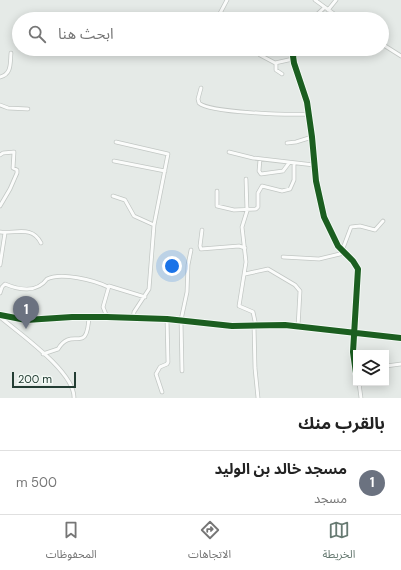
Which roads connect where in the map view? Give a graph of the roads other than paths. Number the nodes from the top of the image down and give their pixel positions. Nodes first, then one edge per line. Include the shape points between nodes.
1 (227, 0) edge
2 (315, 0) edge
3 (336, 0) edge
4 (324, 8) junction
5 (328, 10) junction
6 (221, 12) edge
7 (320, 12) edge
8 (331, 12) edge
9 (389, 48) edge
10 (11, 53) dead end
11 (262, 56) edge
12 (294, 56) edge
13 (401, 56) edge
14 (293, 59) junction
15 (276, 63) junction
16 (282, 74) dead end
17 (0, 77) edge
18 (202, 88) dead end
19 (0, 105) edge
20 (28, 109) dead end
21 (308, 114) junction
22 (312, 137) junction
23 (116, 142) dead end
24 (287, 143) dead end
25 (229, 152) dead end
26 (0, 155) edge
27 (260, 159) junction
28 (114, 161) dead end
29 (289, 163) junction
30 (294, 164) junction
31 (314, 165) junction
32 (165, 171) junction
33 (246, 179) dead end
34 (217, 191) dead end
35 (113, 196) dead end
36 (0, 206) edge
37 (247, 211) junction
38 (383, 221) dead end
39 (154, 224) junction
40 (202, 230) dead end
41 (0, 232) edge
42 (5, 232) junction
43 (2, 242) edge
44 (41, 243) dead end
45 (245, 248) junction
46 (190, 250) dead end
47 (343, 252) junction
48 (1, 256) edge
49 (284, 257) dead end
50 (0, 265) edge
51 (245, 274) junction
52 (108, 287) junction
53 (0, 293) edge
54 (145, 297) junction
55 (0, 316) edge
56 (89, 316) junction
57 (107, 317) junction
58 (133, 318) junction
59 (168, 319) junction
60 (181, 320) junction
61 (255, 326) junction
62 (298, 327) junction
63 (355, 333) junction
64 (401, 338) edge
65 (354, 350) edge
66 (43, 354) junction
67 (401, 364) edge
68 (389, 366) edge
69 (182, 371) dead end
70 (359, 386) edge
71 (162, 392) dead end
72 (74, 398) edge
73 (258, 398) edge
74 (361, 398) edge

1 - 6 street
2 - 4 street
3 - 5 street
4 - 5 street
4 - 7 street
5 - 8 street
9 - 13 street
10 - 17 street via 9,72
11 - 15 street
12 - 14 street
14 - 15 street
14 - 21 street via 306,98
15 - 16 street via 276,70
18 - 21 street via 199,103 212,109 281,115
19 - 20 street
21 - 22 street
22 - 24 street
22 - 31 street
23 - 32 street via 167,153
25 - 27 street
26 - 36 street via 14,152 12,167 18,173
27 - 29 street
27 - 29 street via 258,171 261,174 283,171
28 - 32 street
29 - 30 street
30 - 31 street
30 - 37 street via 294,180 290,189 282,191 262,186 258,193 258,208
31 - 47 street via 324,217
32 - 39 street
33 - 37 street
34 - 37 street via 217,206
35 - 39 street via 125,200 134,216
37 - 45 street via 242,227
38 - 47 street via 375,230 351,227
39 - 54 street via 149,289
40 - 45 street via 201,249 239,246
41 - 42 street
42 - 43 street
42 - 44 street via 26,230 39,238
43 - 48 street
45 - 51 street
46 - 60 street via 188,286
47 - 49 street via 321,259
47 - 63 street via 358,269
48 - 50 street
51 - 61 street via 239,306 253,312
51 - 62 street via 268,269 298,287 301,295
52 - 53 street via 90,280 55,277 47,279 36,288 21,289 5,284
52 - 54 street
52 - 57 street via 103,310
54 - 58 street via 134,312
55 - 56 street via 26,320
55 - 66 street
56 - 57 street
56 - 66 street via 86,337 82,340 68,338 58,349
57 - 58 street
58 - 59 street
59 - 60 street
59 - 71 street via 168,362 160,367 156,374
60 - 61 street via 215,325
60 - 69 street
61 - 62 street
61 - 73 street
62 - 63 street
63 - 64 street
63 - 65 street
66 - 72 street via 67,377
67 - 68 street
70 - 74 street

